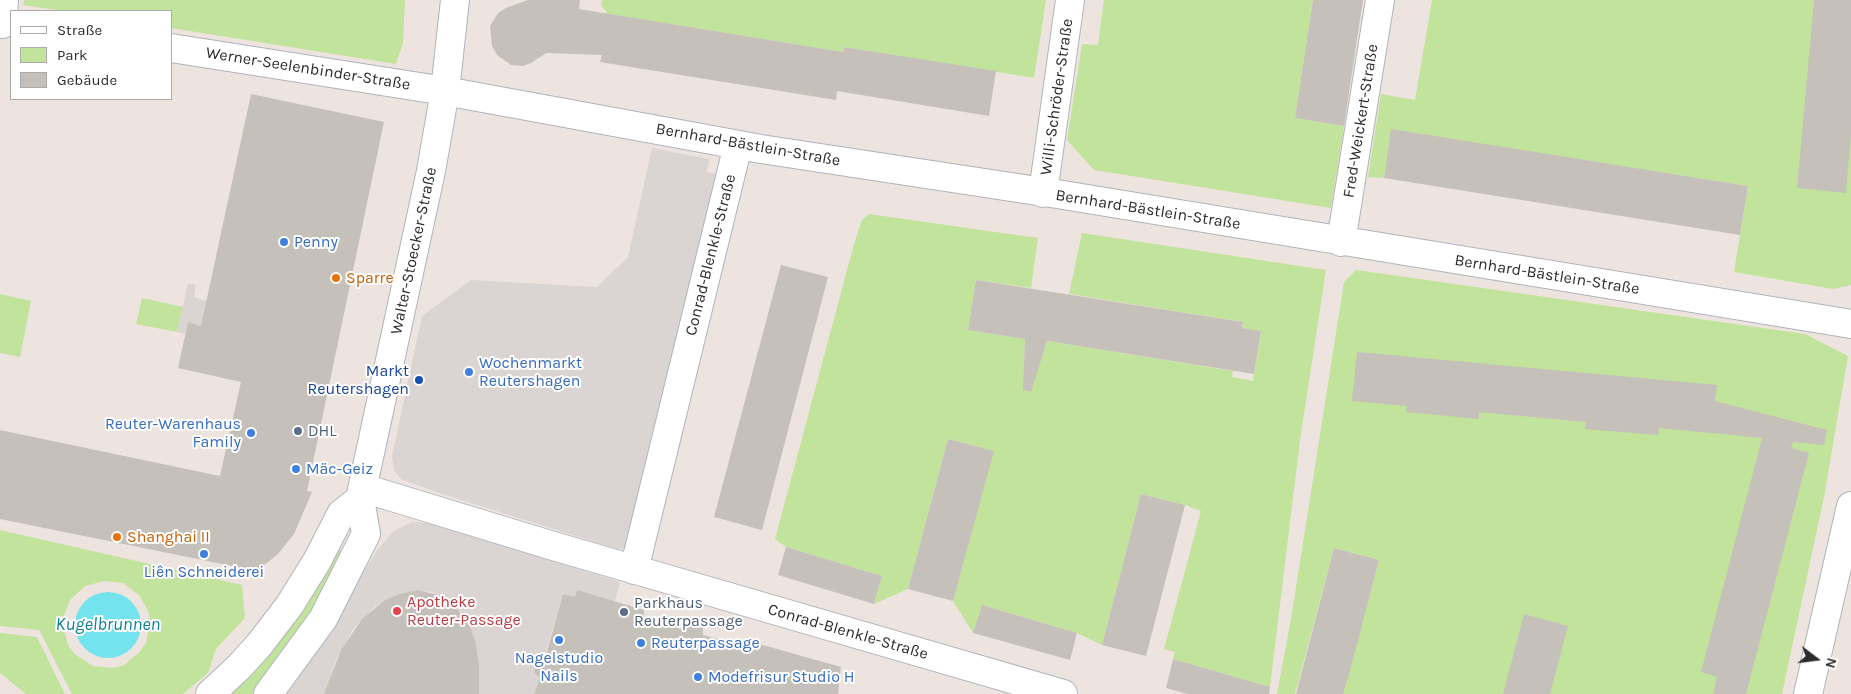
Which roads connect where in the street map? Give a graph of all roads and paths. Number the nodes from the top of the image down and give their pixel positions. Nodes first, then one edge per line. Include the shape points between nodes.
1 (455, 0) edge
2 (1070, 0) edge
3 (1380, 0) edge
4 (172, 48) edge
5 (445, 91) junction
6 (738, 145) junction
7 (1043, 193) junction
8 (1341, 242) junction
9 (1851, 324) edge
10 (362, 494) junction
11 (1851, 506) edge
12 (634, 570) junction
13 (210, 694) edge
14 (268, 694) edge
15 (1062, 694) edge
16 (1808, 694) edge

1 - 5 street, Walter-Stoecker-Straße
2 - 7 street, Willi-Schröder-Straße
3 - 8 street, Fred-Weickert-Straße
4 - 5 street, Werner-Seelenbinder-Straße
5 - 6 street, Bernhard-Bästlein-Straße
5 - 10 street, Walter-Stoecker-Straße
6 - 7 street, Bernhard-Bästlein-Straße
6 - 12 street, Conrad-Blenkle-Straße
7 - 8 street, Bernhard-Bästlein-Straße
8 - 9 street, Bernhard-Bästlein-Straße
10 - 12 street, Conrad-Blenkle-Straße
10 - 13 street via 341,514 289,606 259,645
10 - 14 street, Walter-Stoecker-Straße via 366,534 323,619
11 - 16 street
12 - 15 street, Conrad-Blenkle-Straße

